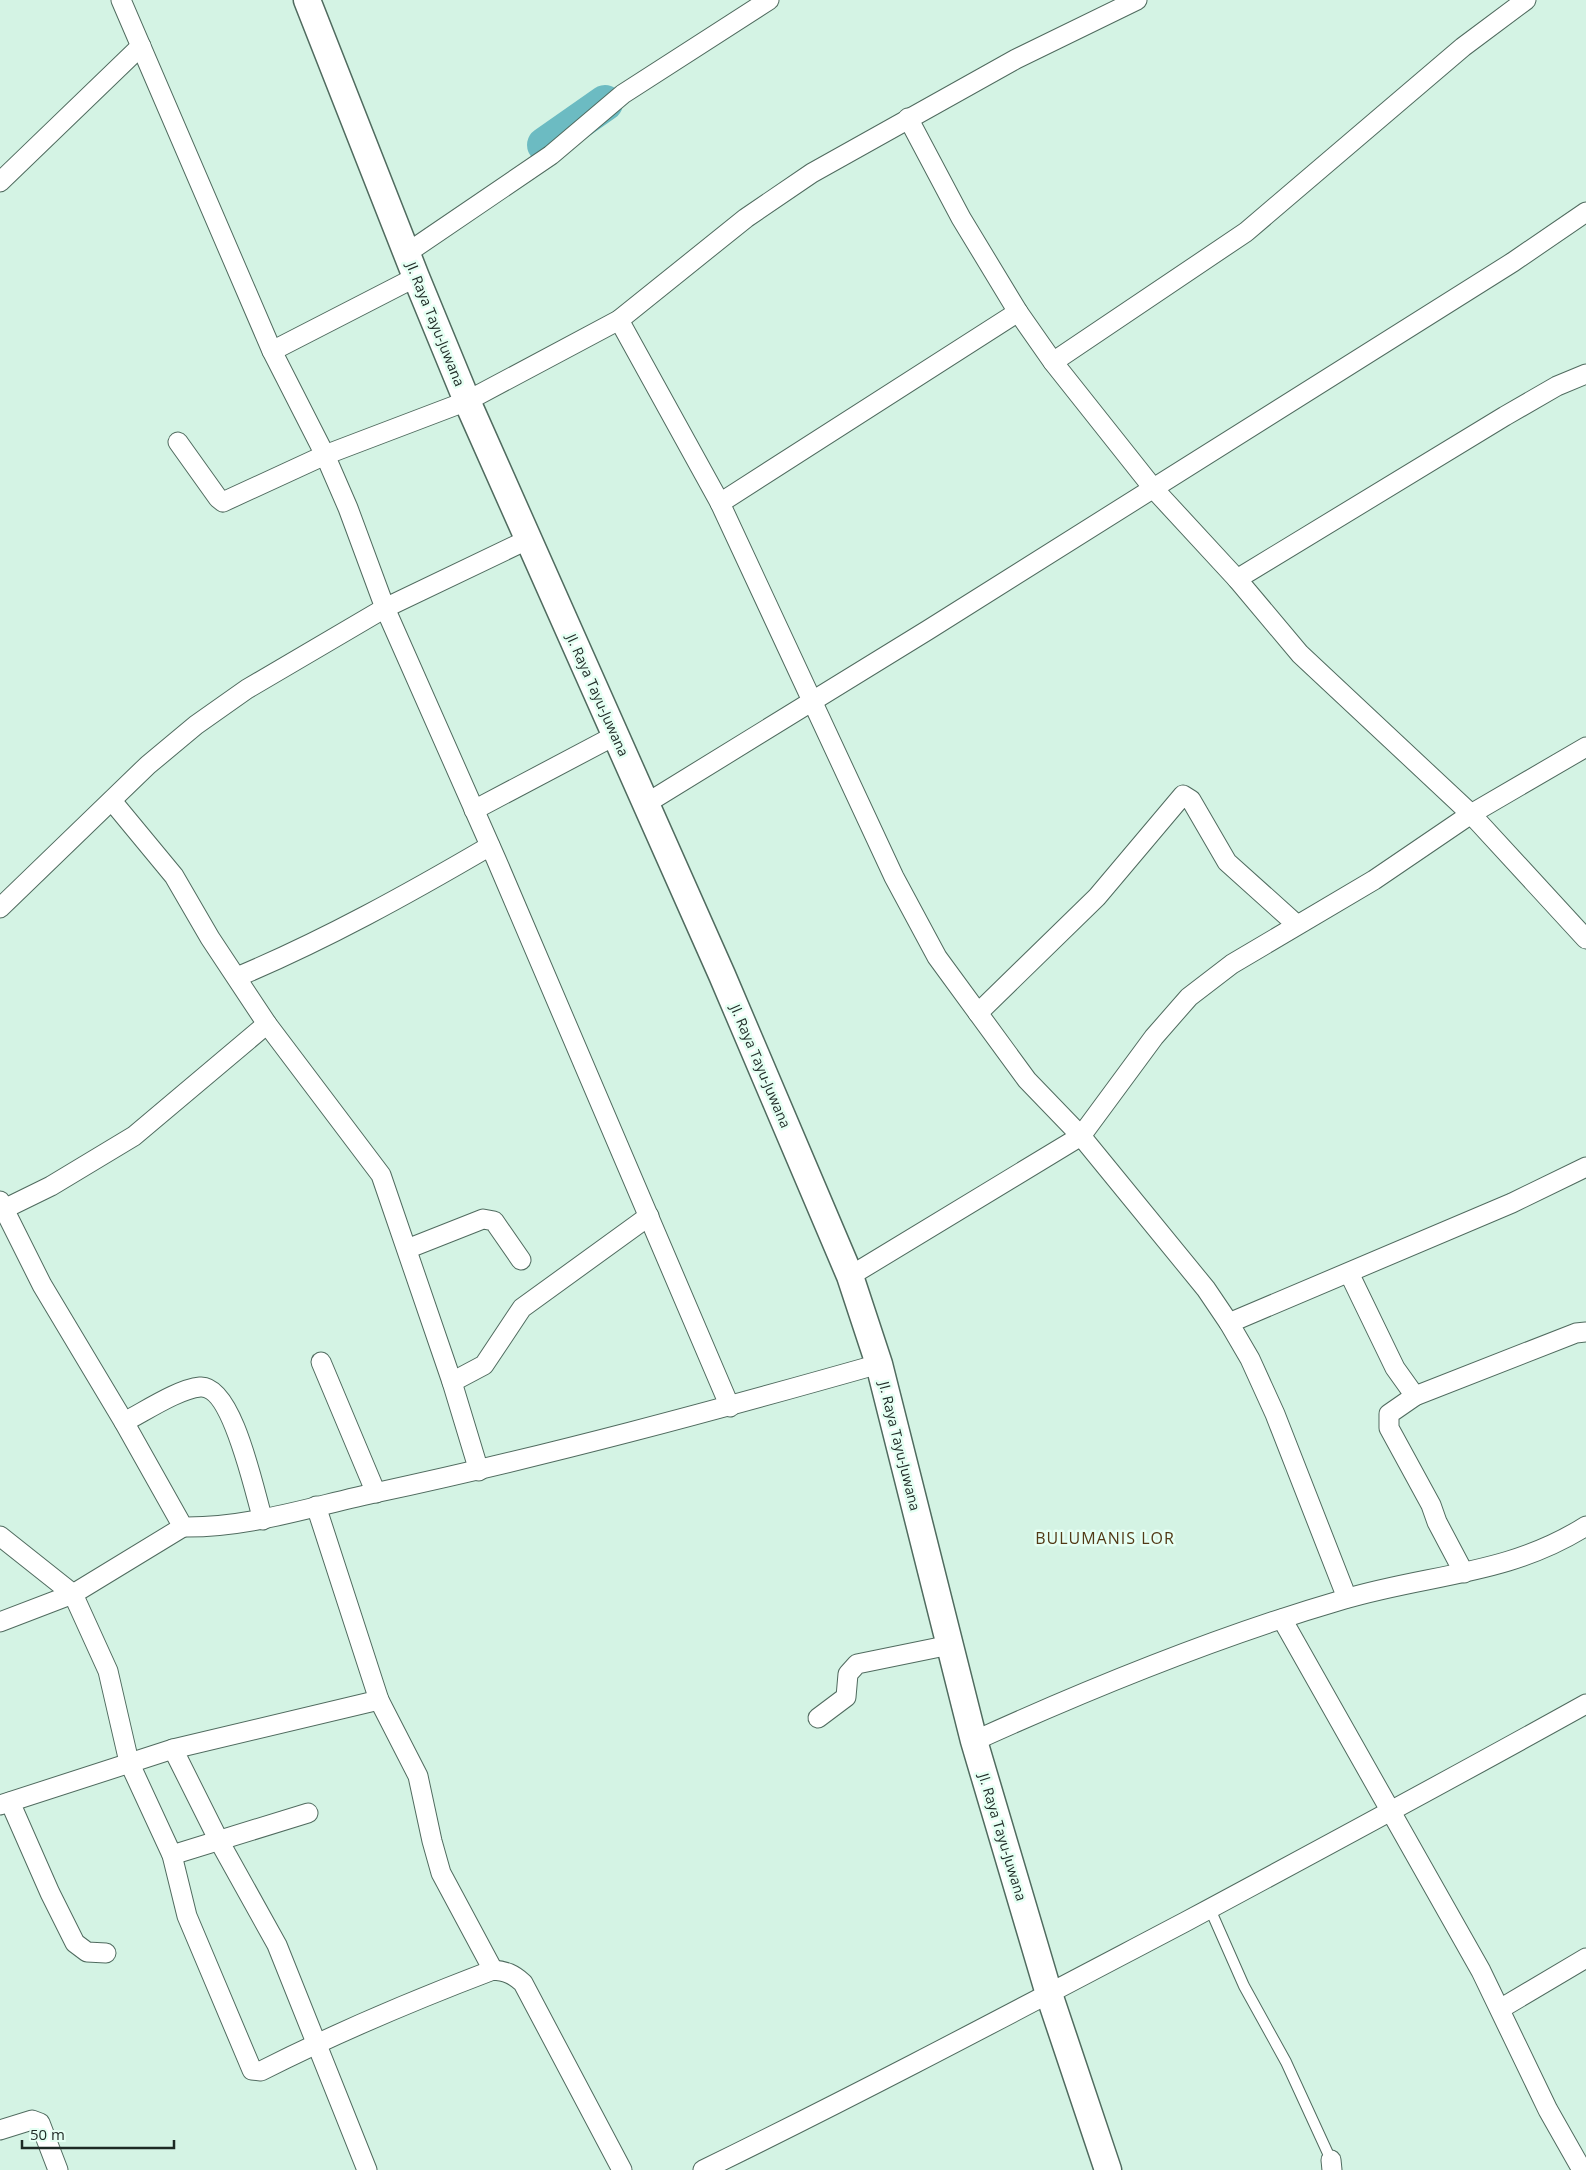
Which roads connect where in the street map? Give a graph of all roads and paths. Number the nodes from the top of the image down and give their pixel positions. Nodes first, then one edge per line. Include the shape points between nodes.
1 (121, 0) edge
2 (307, 0) edge
3 (769, 0) edge
4 (1137, 0) edge
5 (1526, 0) edge
6 (141, 46) junction
7 (908, 118) junction
8 (0, 182) edge
9 (1586, 212) edge
10 (411, 265) junction
11 (1018, 312) junction
12 (619, 320) junction
13 (272, 351) junction
14 (1053, 362) junction
15 (1586, 374) edge
16 (468, 401) junction
17 (178, 442) dead end
18 (325, 456) junction
19 (1153, 488) junction
20 (720, 502) junction
21 (529, 539) junction
22 (1237, 579) junction
23 (385, 608) junction
24 (812, 701) junction
25 (616, 735) junction
26 (1586, 747) edge
27 (112, 801) junction
28 (647, 803) junction
29 (474, 810) junction
30 (1471, 814) junction
31 (490, 846) junction
32 (0, 908) edge
33 (1296, 924) junction
34 (1586, 939) edge
35 (237, 977) junction
36 (978, 1013) junction
37 (267, 1024) junction
38 (1081, 1136) junction
39 (1586, 1167) edge
40 (2, 1205) edge
41 (649, 1216) junction
42 (407, 1249) junction
43 (521, 1260) dead end
44 (1349, 1273) junction
45 (850, 1276) junction
46 (1229, 1323) junction
47 (1586, 1332) edge
48 (321, 1362) dead end
49 (879, 1364) junction
50 (452, 1382) junction
51 (1415, 1396) junction
52 (730, 1407) junction
53 (124, 1422) junction
54 (479, 1471) junction
55 (376, 1492) junction
56 (316, 1506) junction
57 (263, 1520) junction
58 (1586, 1526) edge
59 (182, 1527) junction
60 (0, 1536) edge
61 (1464, 1573) junction
62 (73, 1594) junction
63 (1347, 1598) junction
64 (1282, 1619) junction
65 (0, 1622) edge
66 (950, 1645) junction
67 (379, 1700) junction
68 (1586, 1704) edge
69 (818, 1718) dead end
70 (974, 1741) junction
71 (173, 1749) junction
72 (129, 1762) junction
73 (5, 1803) edge
74 (1391, 1813) junction
75 (308, 1814) dead end
76 (218, 1839) junction
77 (172, 1855) junction
78 (1210, 1908) junction
79 (106, 1953) dead end
80 (1586, 1958) edge
81 (493, 1970) junction
82 (1050, 1994) junction
83 (1500, 2009) junction
84 (316, 2043) junction
85 (0, 2130) edge
86 (1331, 2165) edge
87 (58, 2170) edge
88 (366, 2170) edge
89 (622, 2170) edge
90 (703, 2170) edge
91 (1108, 2170) edge
92 (1582, 2170) edge

1 - 6 street
2 - 10 main road, Jl. Raya Tayu-Juwana
3 - 10 street via 623,94
4 - 7 street
5 - 14 street via 1463,47 1246,232
6 - 8 street
6 - 13 street
7 - 11 street via 960,218
7 - 12 street via 812,173 746,218
9 - 19 street via 1513,262
10 - 13 street
10 - 16 main road, Jl. Raya Tayu-Juwana
11 - 14 street
11 - 20 street
12 - 16 street
12 - 20 street
13 - 18 street
14 - 19 street
15 - 22 street via 1557,386 1505,416
16 - 18 street
16 - 21 main road, Jl. Raya Tayu-Juwana
17 - 18 street via 223,502
18 - 23 street
19 - 22 street
19 - 24 street
20 - 24 street
21 - 23 street
21 - 25 main road, Jl. Raya Tayu-Juwana
22 - 30 street via 1300,654
23 - 27 street via 247,689 148,765
23 - 29 street
24 - 28 street
24 - 36 street via 898,885 937,957
25 - 28 main road, Jl. Raya Tayu-Juwana
25 - 29 street
26 - 30 street
27 - 32 street
27 - 35 street via 174,876
28 - 45 main road, Jl. Raya Tayu-Juwana
29 - 31 street
30 - 33 street via 1374,880
30 - 34 street
31 - 35 street via 392,903 306,947
31 - 41 street
33 - 36 street via 1227,862 1192,800 1183,795 1097,897
33 - 38 street via 1232,964 1189,997 1154,1037
35 - 37 street
36 - 38 street via 1027,1080
37 - 40 street via 134,1136 51,1186
37 - 42 street via 381,1175
38 - 45 street
38 - 46 street via 1206,1289
39 - 44 street via 1512,1203
40 - 53 street via 42,1285
41 - 50 street via 522,1308 484,1365
41 - 52 street
42 - 43 street via 488,1218 494,1221
42 - 50 street
44 - 46 street
44 - 51 street via 1396,1368
45 - 49 main road, Jl. Raya Tayu-Juwana
46 - 63 street via 1276,1414
47 - 51 street via 1576,1333
48 - 55 street
49 - 52 street
49 - 66 main road, Jl. Raya Tayu-Juwana
50 - 54 street
51 - 61 street via 1388,1414 1388,1428
52 - 54 street
53 - 57 street via 186,1390 202,1386 212,1389 224,1403 237,1430
53 - 59 street
54 - 55 street
55 - 56 street
56 - 57 street
56 - 67 street
57 - 59 street
58 - 61 street via 1529,1556
59 - 62 street
60 - 62 street
61 - 63 street
62 - 65 street
62 - 72 street via 108,1671
63 - 64 street
64 - 70 street via 1216,1640
64 - 74 street
66 - 69 street via 857,1664 848,1674 846,1697
66 - 70 main road, Jl. Raya Tayu-Juwana
67 - 71 street
67 - 81 street via 418,1776 441,1873
68 - 74 street
70 - 82 main road, Jl. Raya Tayu-Juwana
71 - 72 street
71 - 76 street
72 - 73 street
72 - 77 street
73 - 79 street via 75,1943 87,1952
74 - 78 street
74 - 83 street via 1482,1971
75 - 76 street
76 - 77 street
76 - 84 street via 277,1945
77 - 84 street via 187,1916 252,2070 261,2071
78 - 82 street
78 - 86 lane via 1244,1986 1286,2062
80 - 83 street
81 - 84 street
81 - 89 street via 511,1973 523,1983
82 - 90 street
82 - 91 main road, Jl. Raya Tayu-Juwana
83 - 92 street via 1548,2110
84 - 88 street
85 - 87 street via 32,2120 40,2122

